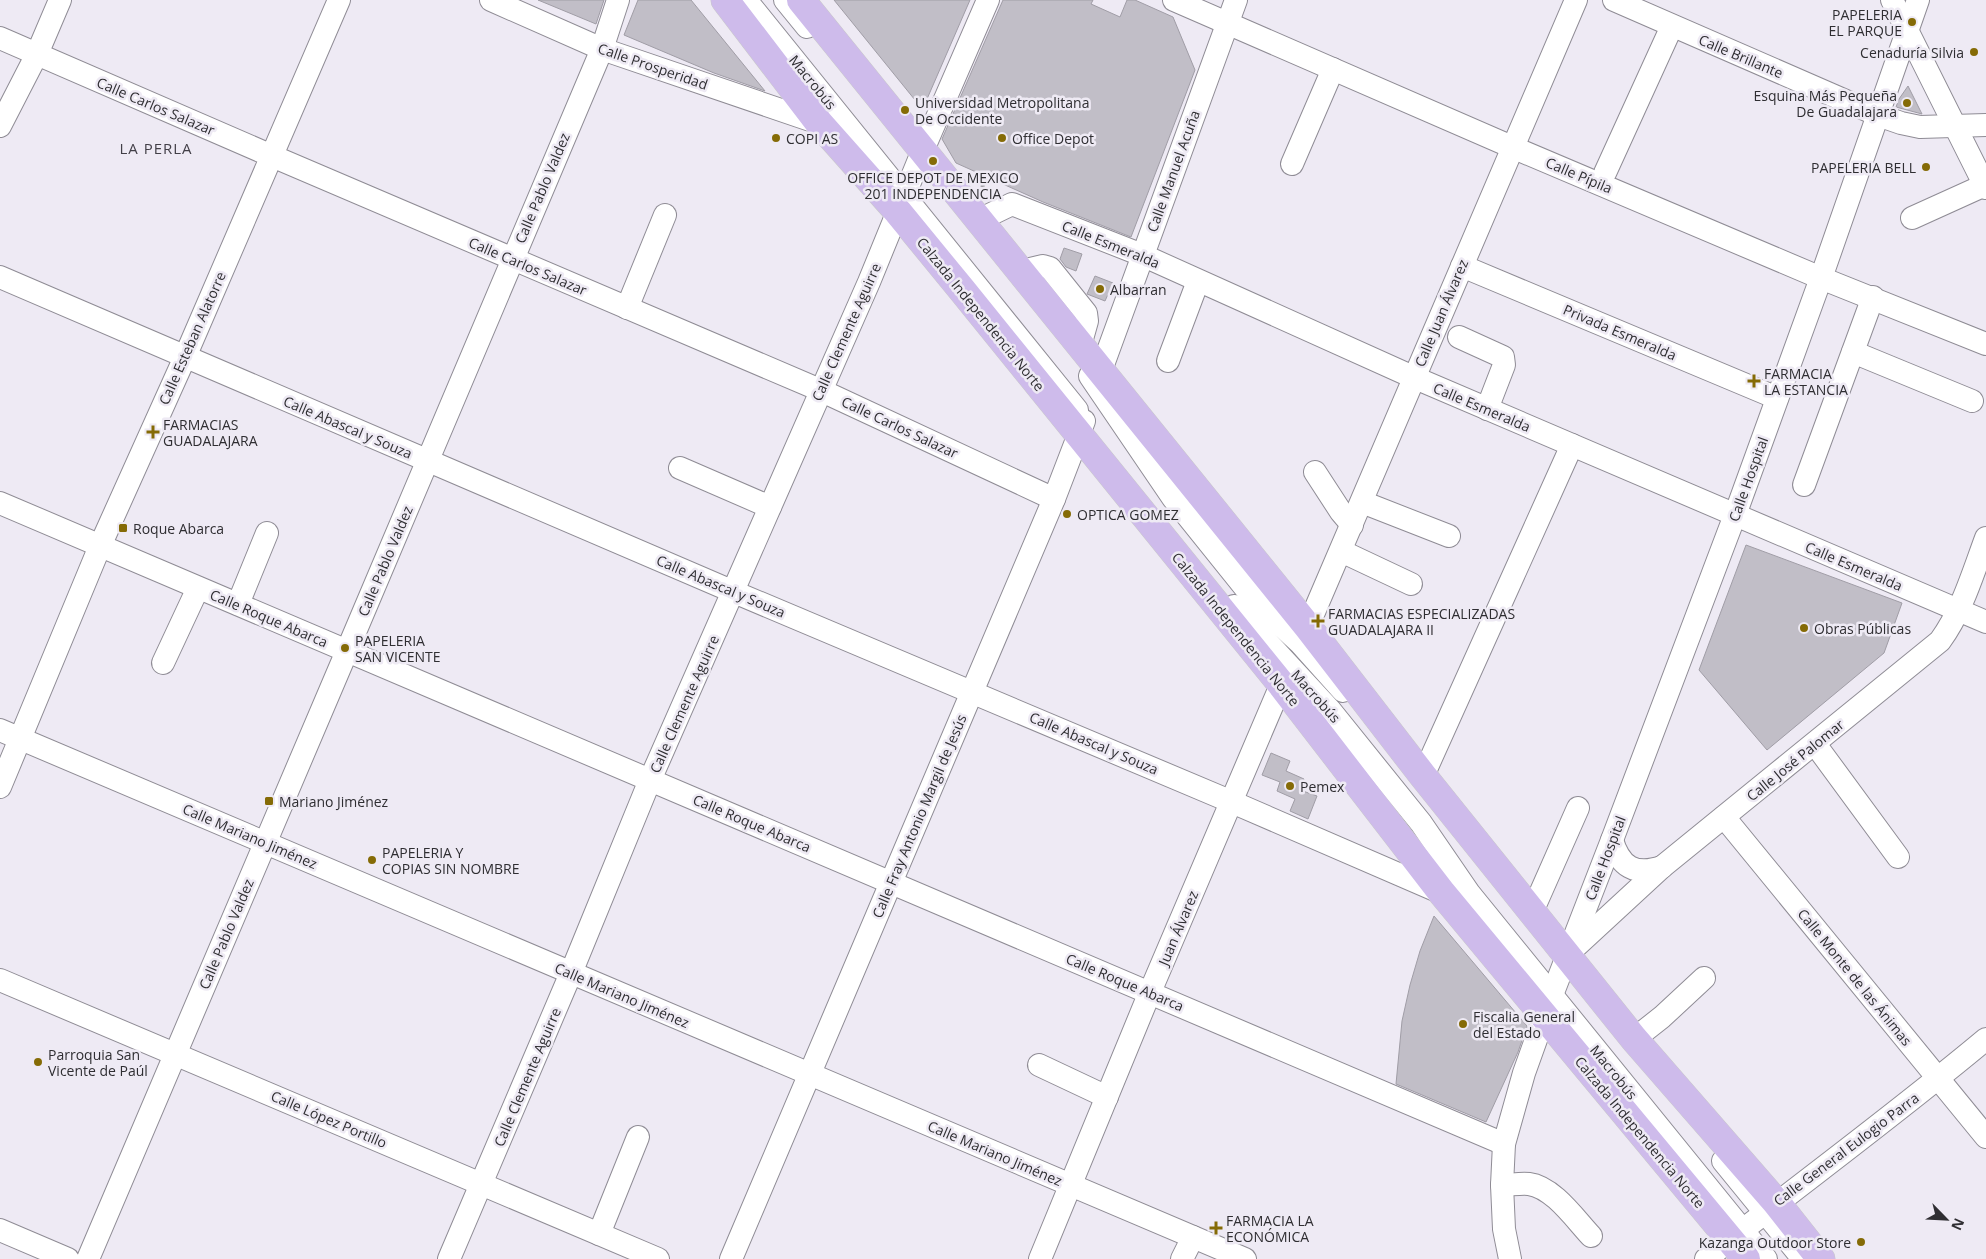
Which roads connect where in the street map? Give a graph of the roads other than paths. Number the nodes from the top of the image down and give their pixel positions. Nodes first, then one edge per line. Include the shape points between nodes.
1 (60, 0) edge
2 (339, 0) edge
3 (492, 0) edge
4 (618, 0) edge
5 (725, 0) edge
6 (746, 0) edge
7 (785, 0) edge
8 (801, 0) edge
9 (988, 0) edge
10 (1174, 0) edge
11 (1236, 0) edge
12 (1576, 0) edge
13 (1614, 0) edge
14 (1892, 0) edge
15 (1918, 0) edge
16 (1228, 23) junction
17 (1672, 26) junction
18 (1907, 30) junction
19 (0, 38) edge
20 (602, 49) junction
21 (37, 54) junction
22 (1333, 69) junction
23 (1878, 115) junction
24 (819, 123) junction
25 (1986, 125) edge
26 (0, 126) edge
27 (1956, 126) junction
28 (1512, 147) junction
29 (272, 156) junction
30 (920, 157) junction
31 (1292, 164) dead end
32 (1604, 173) dead end
33 (1985, 186) edge
34 (902, 204) junction
35 (665, 215) dead end
36 (1912, 218) dead end
37 (979, 220) junction
38 (1142, 255) junction
39 (512, 259) junction
40 (1462, 266) junction
41 (0, 277) edge
42 (1821, 278) junction
43 (1198, 280) junction
44 (1873, 298) junction
45 (627, 308) junction
46 (1458, 337) dead end
47 (1986, 344) edge
48 (1853, 352) junction
49 (185, 357) junction
50 (1168, 361) dead end
51 (1098, 377) junction
52 (1414, 377) junction
53 (820, 390) junction
54 (1778, 398) junction
55 (1972, 401) dead end
56 (1487, 408) junction
57 (1082, 428) junction
58 (1572, 445) junction
59 (427, 460) junction
60 (680, 468) dead end
61 (1315, 472) dead end
62 (1804, 485) dead end
63 (1054, 499) junction
64 (1362, 502) junction
65 (0, 503) edge
66 (770, 507) junction
67 (1735, 515) junction
68 (1352, 525) junction
69 (267, 533) dead end
70 (1450, 536) dead end
71 (1986, 538) edge
72 (100, 546) junction
73 (1340, 551) junction
74 (1411, 584) dead end
75 (198, 588) junction
76 (734, 592) junction
77 (238, 604) junction
78 (1958, 611) junction
79 (1986, 622) edge
80 (1304, 635) junction
81 (347, 651) junction
82 (163, 663) dead end
83 (1285, 675) junction
84 (972, 692) junction
85 (0, 730) edge
86 (21, 739) junction
87 (1815, 744) junction
88 (1423, 776) junction
89 (650, 780) junction
90 (0, 787) edge
91 (1232, 802) junction
92 (1578, 808) dead end
93 (1724, 817) junction
94 (1612, 840) junction
95 (264, 842) junction
96 (1898, 857) dead end
97 (1662, 867) junction
98 (891, 882) junction
99 (1442, 893) junction
100 (1532, 912) junction
101 (1565, 959) junction
102 (571, 973) junction
103 (1704, 978) dead end
104 (0, 980) edge
105 (1150, 992) junction
106 (1548, 1005) junction
107 (1634, 1039) junction
108 (1986, 1039) edge
109 (175, 1054) junction
110 (1039, 1065) dead end
111 (809, 1074) junction
112 (1939, 1078) junction
113 (1107, 1097) junction
114 (1986, 1136) edge
115 (638, 1137) dead end
116 (1504, 1144) junction
117 (481, 1184) junction
118 (1071, 1185) junction
119 (1502, 1185) junction
120 (1771, 1207) junction
121 (0, 1230) edge
122 (598, 1234) junction
123 (1591, 1236) dead end
124 (1193, 1237) junction
125 (1739, 1243) edge
126 (68, 1259) edge
127 (88, 1259) edge
128 (449, 1259) edge
129 (658, 1259) edge
130 (731, 1259) edge
131 (1040, 1259) edge
132 (1182, 1259) edge
133 (1245, 1259) edge
134 (1510, 1259) edge
135 (1706, 1259) edge
136 (1766, 1259) edge
137 (1803, 1259) edge
138 (1821, 1259) edge

1 - 21 street
2 - 29 street, Calle Esteban Alatorre
3 - 20 street, Calle Prosperidad
4 - 20 street, Calle Pablo Valdez
5 - 24 main road, Calzada Independencia Norte
6 - 34 street, Macrobús
7 - 30 street
8 - 30 main road
9 - 30 street, Calle Clemente Aguirre
10 - 16 street, Calle Pípila
11 - 16 street, Calle Manuel Acuña
12 - 28 street, Calle Juan Álvarez
13 - 17 street, Calle Brillante
14 - 18 street
15 - 18 street, Calle Hospital
16 - 22 street, Calle Pípila
16 - 38 street, Calle Manuel Acuña
17 - 23 street, Calle Brillante
17 - 32 street
18 - 23 street, Calle Hospital
18 - 27 street
19 - 21 street, Calle Carlos Salazar
20 - 24 street, Calle Prosperidad
20 - 39 street, Calle Pablo Valdez
21 - 26 street
21 - 29 street, Calle Carlos Salazar
22 - 28 street, Calle Pípila
22 - 31 street
23 - 27 street, Calle Brillante via 1920,126
23 - 42 street, Calle Hospital
24 - 34 main road, Calzada Independencia Norte
25 - 27 street, Calle Brillante
27 - 33 street
28 - 40 street, Calle Juan Álvarez
28 - 42 street, Calle Pípila
29 - 39 street, Calle Carlos Salazar
29 - 49 street, Calle Esteban Alatorre
30 - 34 street, Calle Clemente Aguirre
30 - 37 main road
30 - 51 street
33 - 36 street
34 - 53 street, Calle Clemente Aguirre
34 - 57 main road, Calzada Independencia Norte
35 - 45 street
37 - 38 street, Calle Esmeralda via 1012,204
37 - 51 main road via 1080,346
38 - 43 street, Calle Esmeralda
38 - 51 street, Calle Manuel Acuña
39 - 45 street, Calle Carlos Salazar
39 - 59 street, Calle Pablo Valdez
40 - 52 street, Calle Juan Álvarez
40 - 54 street, Privada Esmeralda
41 - 49 street, Calle Abascal y Souza
42 - 44 street, Calle Pípila
42 - 54 street, Calle Hospital
43 - 50 street
43 - 52 street, Calle Esmeralda
44 - 47 street, Calle Pípila
44 - 48 street
45 - 53 street, Calle Carlos Salazar
46 - 56 street via 1504,357 1504,365
48 - 55 street
48 - 62 street
49 - 59 street, Calle Abascal y Souza
49 - 72 street, Calle Esteban Alatorre
51 - 57 street, Calle Fray Antonio Margil de Jesús
51 - 80 main road
52 - 56 street, Calle Esmeralda
52 - 64 street, Calle Juan Álvarez
53 - 63 street, Calle Carlos Salazar
53 - 66 street, Calle Clemente Aguirre
54 - 67 street, Calle Hospital
56 - 58 street, Calle Esmeralda
57 - 63 street, Calle Fray Antonio Margil de Jesús
57 - 83 main road, Calzada Independencia Norte
58 - 67 street, Calle Esmeralda
58 - 88 street
59 - 76 street, Calle Abascal y Souza
59 - 81 street, Calle Pablo Valdez
60 - 66 street
61 - 68 street
63 - 84 street, Calle Fray Antonio Margil de Jesús
64 - 68 street, Calle Juan Álvarez
64 - 70 street
65 - 72 street, Calle Roque Abarca
66 - 76 street, Calle Clemente Aguirre
67 - 78 street, Calle Esmeralda
67 - 94 street, Calle Hospital
68 - 73 street, Calle Juan Álvarez
69 - 77 street
71 - 78 street, Calle José Palomar
72 - 75 street, Calle Roque Abarca
72 - 86 street, Calle Esteban Alatorre
73 - 74 street
73 - 80 street, Calle Juan Álvarez
75 - 77 street, Calle Roque Abarca
75 - 82 street
76 - 84 street, Calle Abascal y Souza
76 - 89 street, Calle Clemente Aguirre
77 - 81 street, Calle Roque Abarca
78 - 79 street, Calle Esmeralda
78 - 87 street, Calle José Palomar via 1940,641
80 - 83 street, Juan Álvarez
80 - 88 main road
80 - 101 street, Macrobús via 1348,696
81 - 89 street, Calle Roque Abarca
81 - 95 street, Calle Pablo Valdez
83 - 91 street, Juan Álvarez
83 - 99 main road, Calzada Independencia Norte
83 - 106 street, Macrobús via 1330,710 1379,770 1421,823
84 - 91 street, Calle Abascal y Souza
84 - 98 street, Calle Fray Antonio Margil de Jesús
85 - 86 street, Calle Mariano Jiménez
86 - 90 street, Calle Esteban Alatorre
86 - 95 street, Calle Mariano Jiménez
87 - 93 street, Calle José Palomar
87 - 96 street
88 - 100 main road
89 - 98 street, Calle Roque Abarca
89 - 102 street, Calle Clemente Aguirre
91 - 99 street, Calle Abascal y Souza
91 - 105 street, Juan Álvarez
92 - 100 street
93 - 97 street, Calle José Palomar
93 - 112 street, Calle Monte de las Ánimas
94 - 97 street via 1624,864 1636,870
94 - 101 street, Calle Hospital
95 - 102 street, Calle Mariano Jiménez
95 - 109 street, Calle Pablo Valdez
97 - 101 street, Calle José Palomar
98 - 105 street, Calle Roque Abarca
98 - 111 street, Calle Fray Antonio Margil de Jesús
99 - 106 main road, Calzada Independencia Norte
100 - 101 main road
101 - 106 street, Calle Hospital
101 - 107 main road
101 - 120 street, Macrobús
102 - 111 street, Calle Mariano Jiménez
102 - 117 street, Calle Clemente Aguirre
103 - 107 street
104 - 109 street, Calle López Portillo
105 - 113 street, Juan Álvarez
105 - 116 street, Calle Roque Abarca
106 - 116 street, Calle Hospital
106 - 125 main road, Calzada Independencia Norte
107 - 120 main road
108 - 112 street, Calle General Eulogio Parra
109 - 117 street, Calle López Portillo
109 - 127 street, Calle Pablo Valdez
110 - 113 street
111 - 118 street, Calle Mariano Jiménez
111 - 130 street, Calle Fray Antonio Margil de Jesús
112 - 114 street, Calle Monte de las Ánimas
112 - 120 street, Calle General Eulogio Parra
113 - 118 street, Juan Álvarez
115 - 122 street
116 - 119 street, Calle Hospital
117 - 122 street, Calle López Portillo
117 - 128 street, Calle Clemente Aguirre
118 - 124 street, Calle Mariano Jiménez
118 - 131 street, Juan Álvarez
119 - 123 street via 1529,1184 1542,1188 1552,1194
119 - 134 street, Calle Hospital via 1504,1229
120 - 125 street, Calle General Eulogio Parra
120 - 137 street, Macrobús
120 - 138 main road
121 - 126 street
122 - 129 street, Calle López Portillo
124 - 132 street
124 - 133 street, Calle Mariano Jiménez
125 - 135 street, Calle General Eulogio Parra
125 - 136 street

